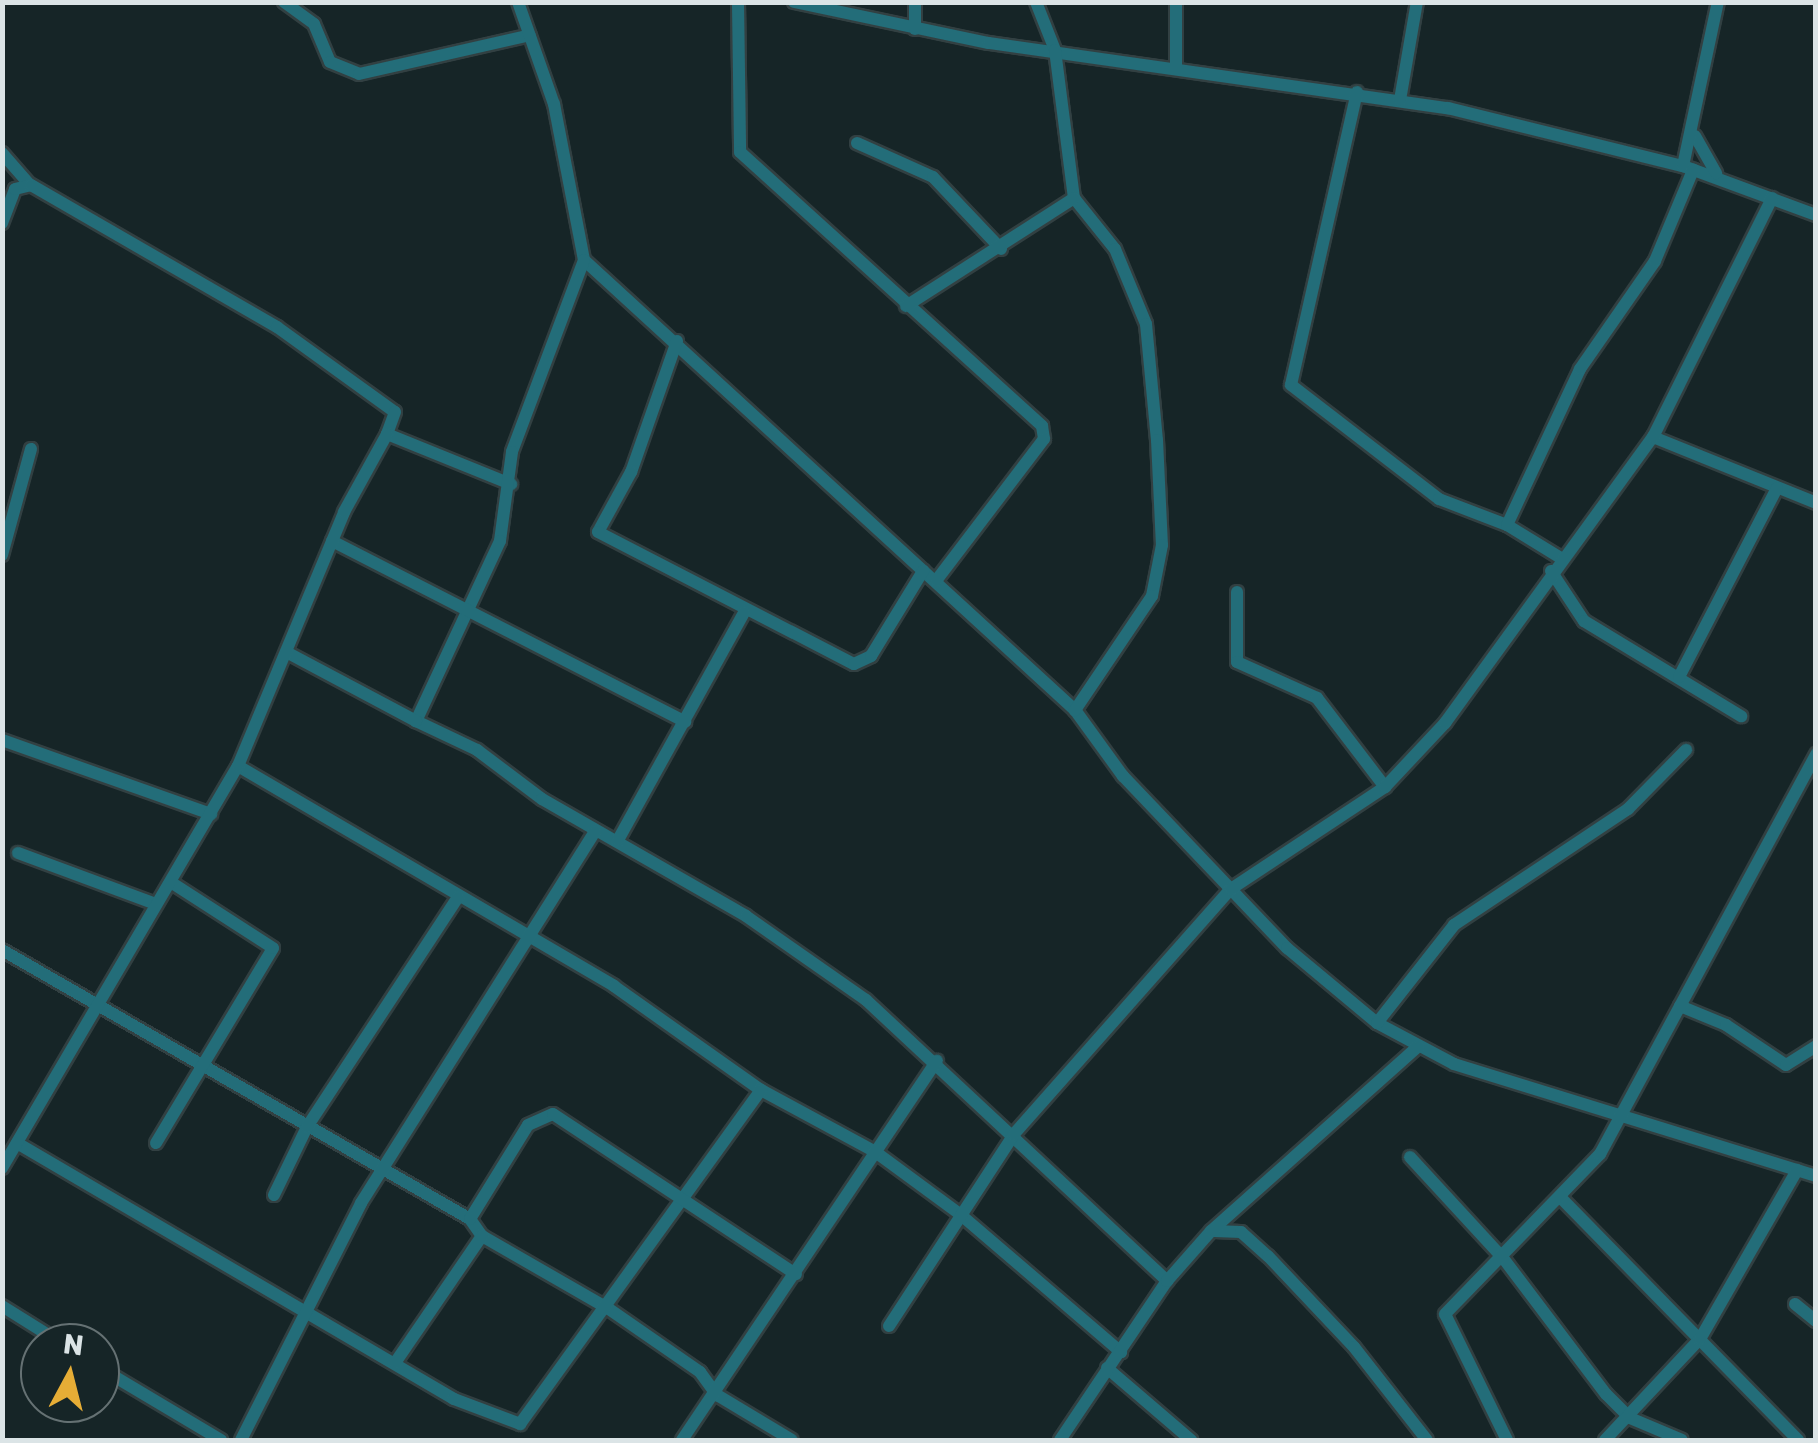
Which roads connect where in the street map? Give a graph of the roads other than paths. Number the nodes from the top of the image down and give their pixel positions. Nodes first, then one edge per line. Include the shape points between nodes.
1 (284, 2) edge
2 (518, 2) edge
3 (738, 2) edge
4 (794, 2) edge
5 (915, 2) edge
6 (1036, 2) edge
7 (1176, 2) edge
8 (1417, 2) edge
9 (1718, 2) edge
10 (914, 29) junction
11 (530, 35) junction
12 (1055, 50) junction
13 (1176, 69) junction
14 (1357, 92) junction
15 (1400, 100) junction
16 (1696, 123) junction
17 (858, 143) dead end
18 (2, 153) edge
19 (1688, 168) junction
20 (1722, 178) junction
21 (31, 185) junction
22 (1074, 198) junction
23 (1772, 198) junction
24 (1816, 215) edge
25 (3, 219) edge
26 (1001, 248) junction
27 (584, 260) junction
28 (906, 306) junction
29 (677, 341) junction
30 (387, 434) junction
31 (1652, 437) junction
32 (32, 449) dead end
33 (511, 484) junction
34 (1777, 488) junction
35 (1816, 504) edge
36 (1507, 525) junction
37 (332, 541) junction
38 (2, 556) edge
39 (1560, 558) junction
40 (922, 571) junction
41 (1551, 571) junction
42 (936, 581) junction
43 (1237, 592) dead end
44 (467, 609) junction
45 (744, 612) junction
46 (290, 654) junction
47 (1679, 677) junction
48 (1075, 710) junction
49 (1741, 716) dead end
50 (416, 721) junction
51 (685, 722) junction
52 (2, 740) edge
53 (1686, 750) dead end
54 (1816, 754) edge
55 (238, 766) junction
56 (1385, 787) junction
57 (211, 814) junction
58 (595, 830) junction
59 (618, 840) junction
60 (18, 853) dead end
61 (172, 883) junction
62 (1231, 890) junction
63 (458, 897) junction
64 (156, 904) junction
65 (526, 933) junction
66 (2, 950) edge
67 (98, 1006) junction
68 (1680, 1006) junction
69 (1377, 1022) junction
70 (1419, 1046) junction
71 (1816, 1046) edge
72 (938, 1062) junction
73 (200, 1067) junction
74 (761, 1090) junction
75 (1622, 1112) junction
76 (306, 1127) junction
77 (1014, 1134) junction
78 (16, 1143) junction
79 (156, 1143) dead end
80 (874, 1152) junction
81 (1410, 1156) dead end
82 (2, 1168) edge
83 (1797, 1170) junction
84 (383, 1172) junction
85 (1816, 1176) edge
86 (274, 1196) dead end
87 (686, 1200) junction
88 (1563, 1200) junction
89 (962, 1214) junction
90 (470, 1220) junction
91 (1211, 1231) junction
92 (482, 1236) junction
93 (1504, 1258) junction
94 (796, 1274) junction
95 (1167, 1281) junction
96 (1795, 1304) dead end
97 (2, 1306) edge
98 (610, 1309) junction
99 (309, 1310) junction
100 (1816, 1321) edge
101 (29, 1323) edge
102 (889, 1326) dead end
103 (1700, 1339) junction
104 (1120, 1352) junction
105 (395, 1363) junction
106 (1107, 1368) junction
107 (120, 1380) edge
108 (717, 1395) junction
109 (1630, 1418) junction
110 (221, 1440) edge
111 (241, 1440) edge
112 (682, 1440) edge
113 (792, 1440) edge
114 (1060, 1440) edge
115 (1191, 1440) edge
116 (1427, 1440) edge
117 (1507, 1440) edge
118 (1605, 1440) edge
119 (1682, 1440) edge
120 (1798, 1440) edge

1 - 11 street via 314,24 330,62 359,74
2 - 11 street
3 - 28 street via 740,152
4 - 10 street
5 - 10 street
6 - 12 street
7 - 13 street
8 - 15 street
9 - 16 street
10 - 12 street
11 - 27 street via 566,153
12 - 13 street
12 - 22 street
13 - 14 street
14 - 15 street
14 - 36 street via 1292,385 1439,498
15 - 19 street
16 - 19 street
16 - 20 street via 1702,158
17 - 26 street via 932,177
18 - 21 street
19 - 20 street
19 - 36 street via 1655,261 1580,369
20 - 23 street
21 - 25 street via 15,189
21 - 30 street via 291,336 395,412
22 - 26 street
22 - 48 street via 1124,264 1146,324 1162,545 1146,606
23 - 24 street
23 - 31 street
26 - 28 street
27 - 29 street
27 - 33 street via 512,452
28 - 42 street via 1031,412 1044,440
29 - 40 street
29 - 45 street via 631,472 598,532
30 - 33 street
30 - 37 street
31 - 34 street
31 - 39 street
32 - 38 street
33 - 44 street via 500,541
34 - 35 street
34 - 47 street
36 - 39 street
37 - 44 street
37 - 46 street
39 - 41 street
40 - 42 street
40 - 45 street via 862,664
41 - 47 street via 1584,621
41 - 56 street via 1445,722
42 - 48 street
43 - 56 street via 1237,662 1317,698
44 - 50 street
44 - 51 street
45 - 51 street
46 - 50 street
46 - 55 street
47 - 49 street
48 - 62 street via 1123,776
50 - 58 street via 478,750
51 - 59 street
52 - 57 street
53 - 69 street via 1628,809 1454,925
54 - 68 street
55 - 57 street
55 - 63 street
56 - 62 street
57 - 61 street
58 - 59 street
58 - 65 street
59 - 72 street via 843,983
60 - 64 street
61 - 64 street
61 - 73 street via 274,948
62 - 69 street
62 - 77 street
63 - 65 street
63 - 76 street
64 - 67 street
65 - 74 street
65 - 84 street
66 - 67 street
67 - 73 street
67 - 78 street
68 - 71 street via 1726,1024 1786,1065
68 - 75 street
69 - 70 street
70 - 75 street via 1524,1090
70 - 91 street
72 - 77 street
72 - 80 street
73 - 76 street
73 - 79 street
74 - 80 street
74 - 87 street
75 - 83 street
75 - 88 street
76 - 84 street
76 - 86 street
77 - 89 street
77 - 95 street
78 - 82 street
78 - 99 street
80 - 89 street
80 - 94 street
81 - 93 street
83 - 85 street
83 - 103 street
84 - 90 street
84 - 99 street
87 - 90 street via 546,1113 528,1125
87 - 94 street
87 - 98 street
88 - 93 street
88 - 103 street
89 - 102 street
89 - 104 street
90 - 92 street
91 - 95 street
91 - 116 street via 1241,1232 1268,1256 1354,1346
92 - 98 street
92 - 105 street
93 - 109 street
93 - 117 street via 1444,1318
94 - 108 street
95 - 104 street
96 - 100 street
97 - 101 street
98 - 105 street via 520,1424 454,1400
98 - 108 street via 700,1372
99 - 105 street
99 - 111 street
103 - 109 street
103 - 120 street
104 - 106 street
106 - 114 street
106 - 115 street
107 - 110 street
108 - 112 street
108 - 113 street
109 - 118 street
109 - 119 street

